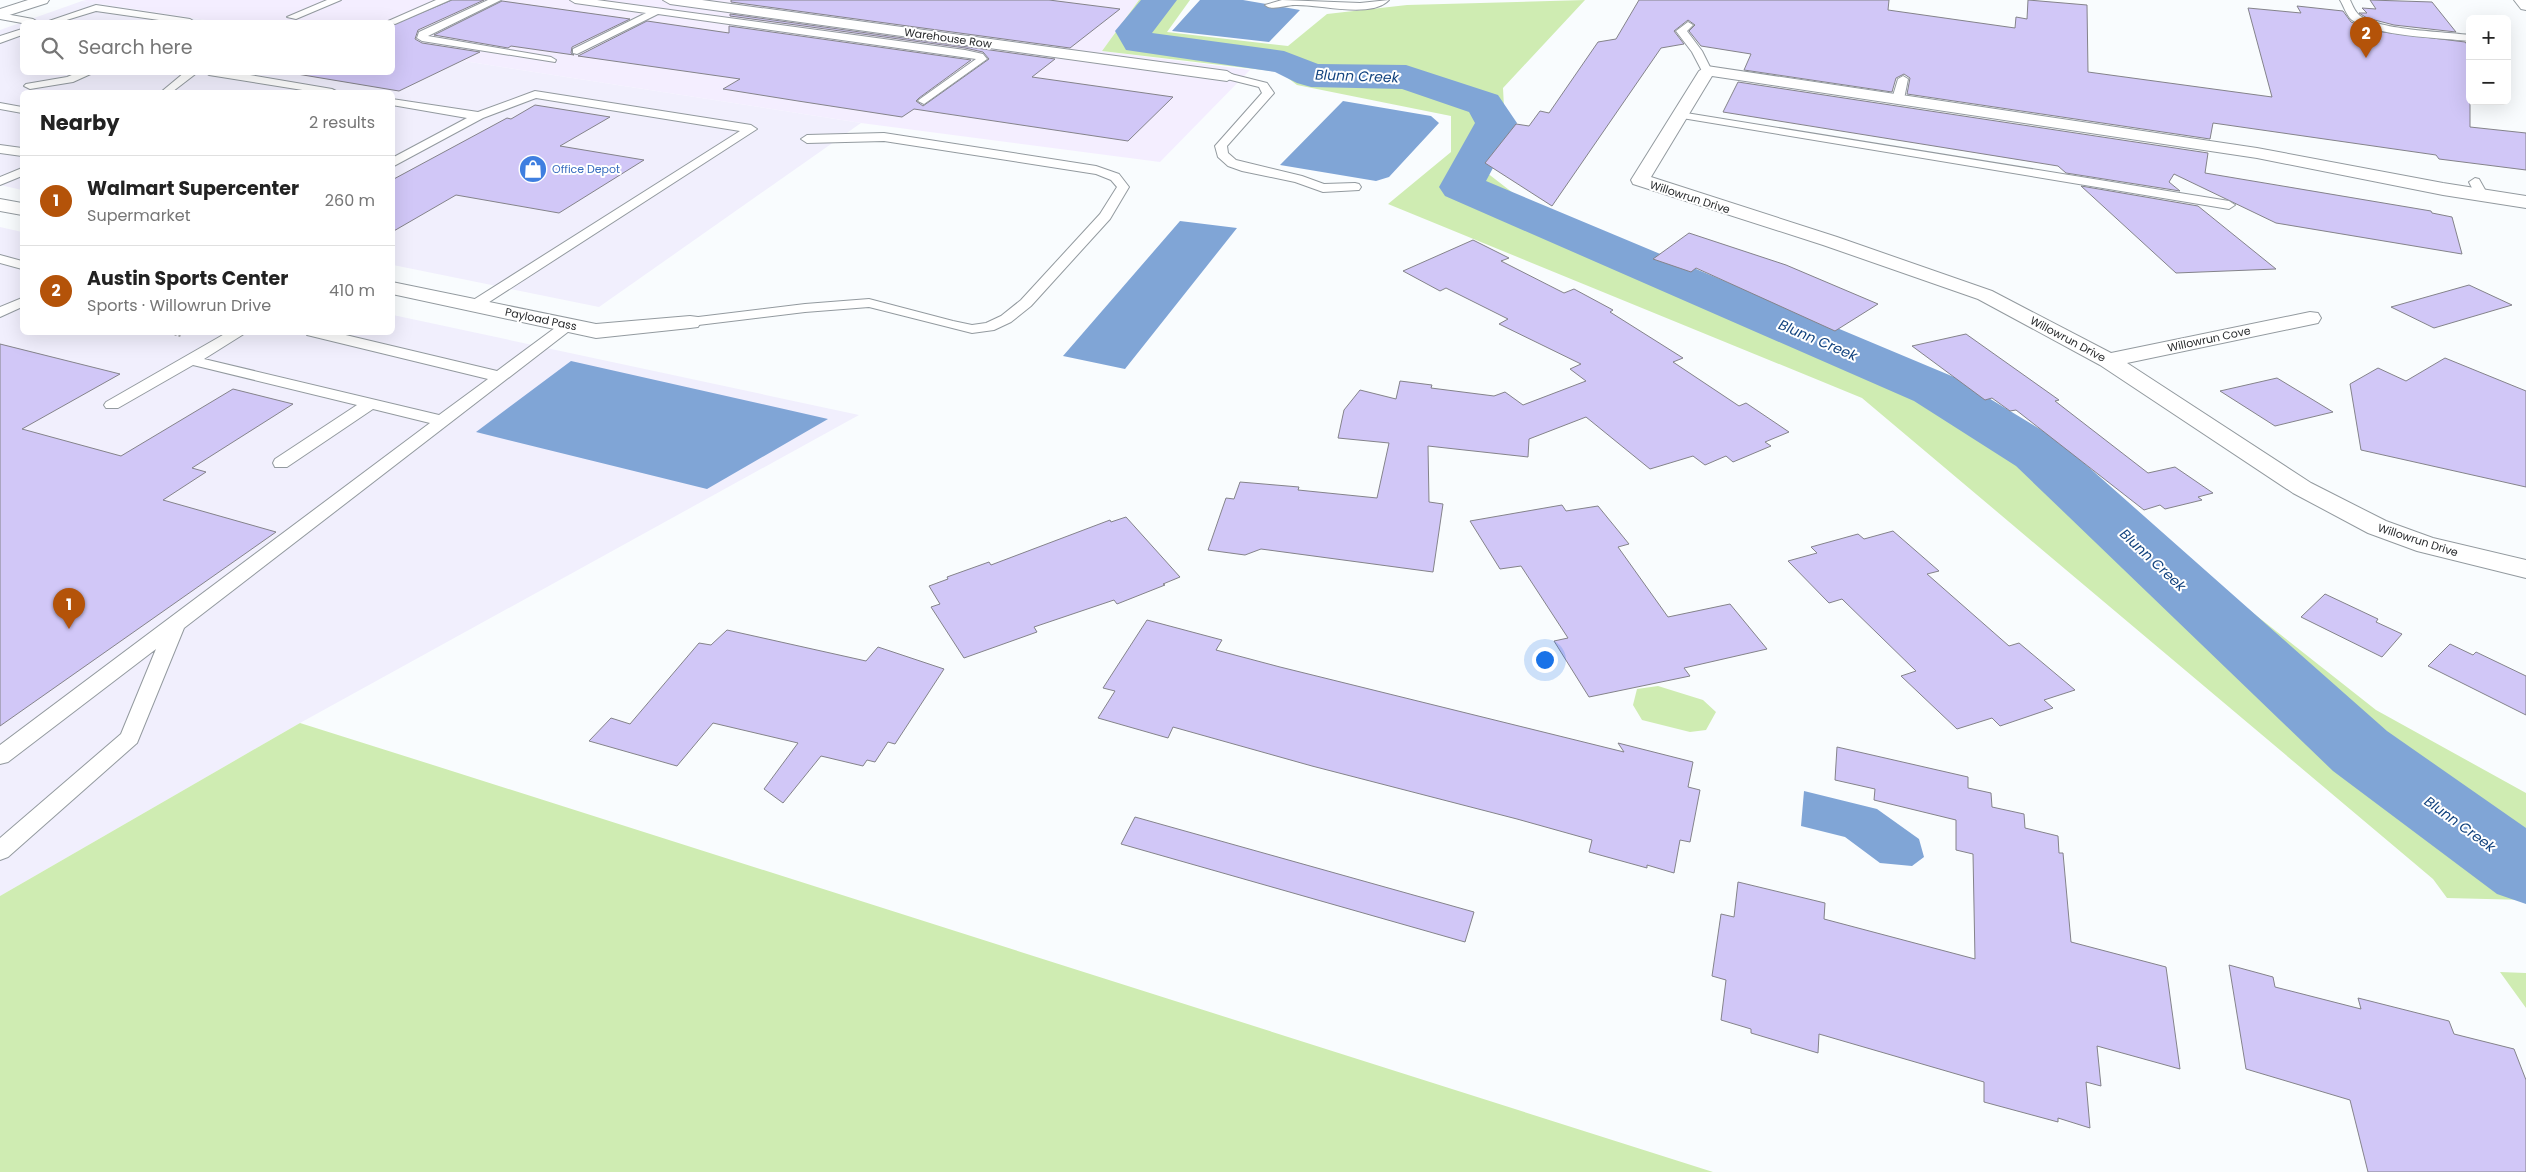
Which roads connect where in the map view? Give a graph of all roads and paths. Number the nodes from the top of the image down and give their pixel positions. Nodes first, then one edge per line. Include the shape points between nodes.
1 (42, 0) edge
2 (336, 0) edge
3 (445, 0) edge
4 (496, 0) edge
5 (575, 0) edge
6 (670, 0) edge
7 (1384, 0) edge
8 (2346, 0) edge
9 (2521, 0) edge
10 (1270, 5) dead end
11 (2526, 6) edge
12 (657, 11) junction
13 (0, 15) edge
14 (292, 17) dead end
15 (24, 20) edge
16 (57, 20) edge
17 (177, 20) edge
18 (395, 20) edge
19 (1688, 25) dead end
20 (20, 33) edge
21 (2466, 38) edge
22 (0, 40) edge
23 (20, 40) edge
24 (0, 45) edge
25 (577, 51) dead end
26 (551, 60) dead end
27 (1707, 71) junction
28 (82, 75) edge
29 (189, 75) edge
30 (227, 75) edge
31 (1227, 76) joint
32 (1903, 79) dead end
33 (30, 86) dead end
34 (169, 90) edge
35 (320, 90) edge
36 (1898, 99) junction
37 (924, 101) dead end
38 (395, 102) edge
39 (0, 106) edge
40 (20, 110) edge
41 (1680, 115) junction
42 (479, 116) junction
43 (807, 139) dead end
44 (0, 149) edge
45 (20, 152) edge
46 (395, 162) edge
47 (20, 173) edge
48 (0, 181) edge
49 (1355, 187) dead end
50 (2526, 202) edge
51 (0, 205) edge
52 (2229, 205) dead end
53 (20, 210) edge
54 (0, 259) edge
55 (20, 264) edge
56 (395, 289) edge
57 (20, 303) edge
58 (475, 306) junction
59 (0, 313) edge
60 (2310, 318) dead end
61 (690, 322) joint
62 (568, 325) junction
63 (235, 335) edge
64 (325, 335) edge
65 (191, 360) junction
66 (2108, 360) junction
67 (501, 377) junction
68 (371, 404) junction
69 (112, 405) dead end
70 (442, 421) junction
71 (281, 463) dead end
72 (2526, 568) edge
73 (176, 624) junction
74 (0, 756) edge
75 (0, 851) edge

1 - 13 street
2 - 14 lane
3 - 18 lane
4 - 26 lane via 423,34 422,38
5 - 12 lane
6 - 31 street, Warehouse Row
7 - 10 lane via 1360,6 1311,2
8 - 21 lane via 2356,18 2369,24
9 - 11 street
12 - 25 lane
12 - 37 lane via 965,53 982,59
13 - 15 lane
16 - 17 lane via 96,8
19 - 27 lane via 1681,31 1697,51
20 - 22 lane
23 - 24 lane
27 - 36 street
27 - 41 street, Willowrun Drive
28 - 33 lane
29 - 34 lane
30 - 35 lane
31 - 49 lane via 1262,86 1268,94 1222,146 1222,154 1232,163 1323,188
32 - 36 lane
36 - 50 street via 2478,189
38 - 42 lane
39 - 40 lane
41 - 52 lane
41 - 66 street, Willowrun Drive via 1640,180 1986,295
42 - 46 lane
42 - 58 lane via 535,94 751,129
43 - 61 lane via 884,137 1096,170 1113,174 1123,187 1105,216 1026,303 989,327 972,329 869,304 804,308
44 - 45 lane
47 - 48 lane
51 - 53 street
54 - 55 lane
56 - 58 street, Payload Pass
57 - 59 lane
58 - 62 street, Payload Pass
60 - 66 street, Willowrun Cove
61 - 62 street, Payload Pass via 596,331
62 - 67 lane
63 - 65 lane
64 - 67 lane
65 - 68 lane
65 - 69 lane
66 - 72 street, Willowrun Drive via 2302,488 2377,527 2426,545
67 - 70 lane
68 - 70 lane
68 - 71 lane
70 - 73 lane
73 - 74 lane
73 - 75 lane via 130,738

